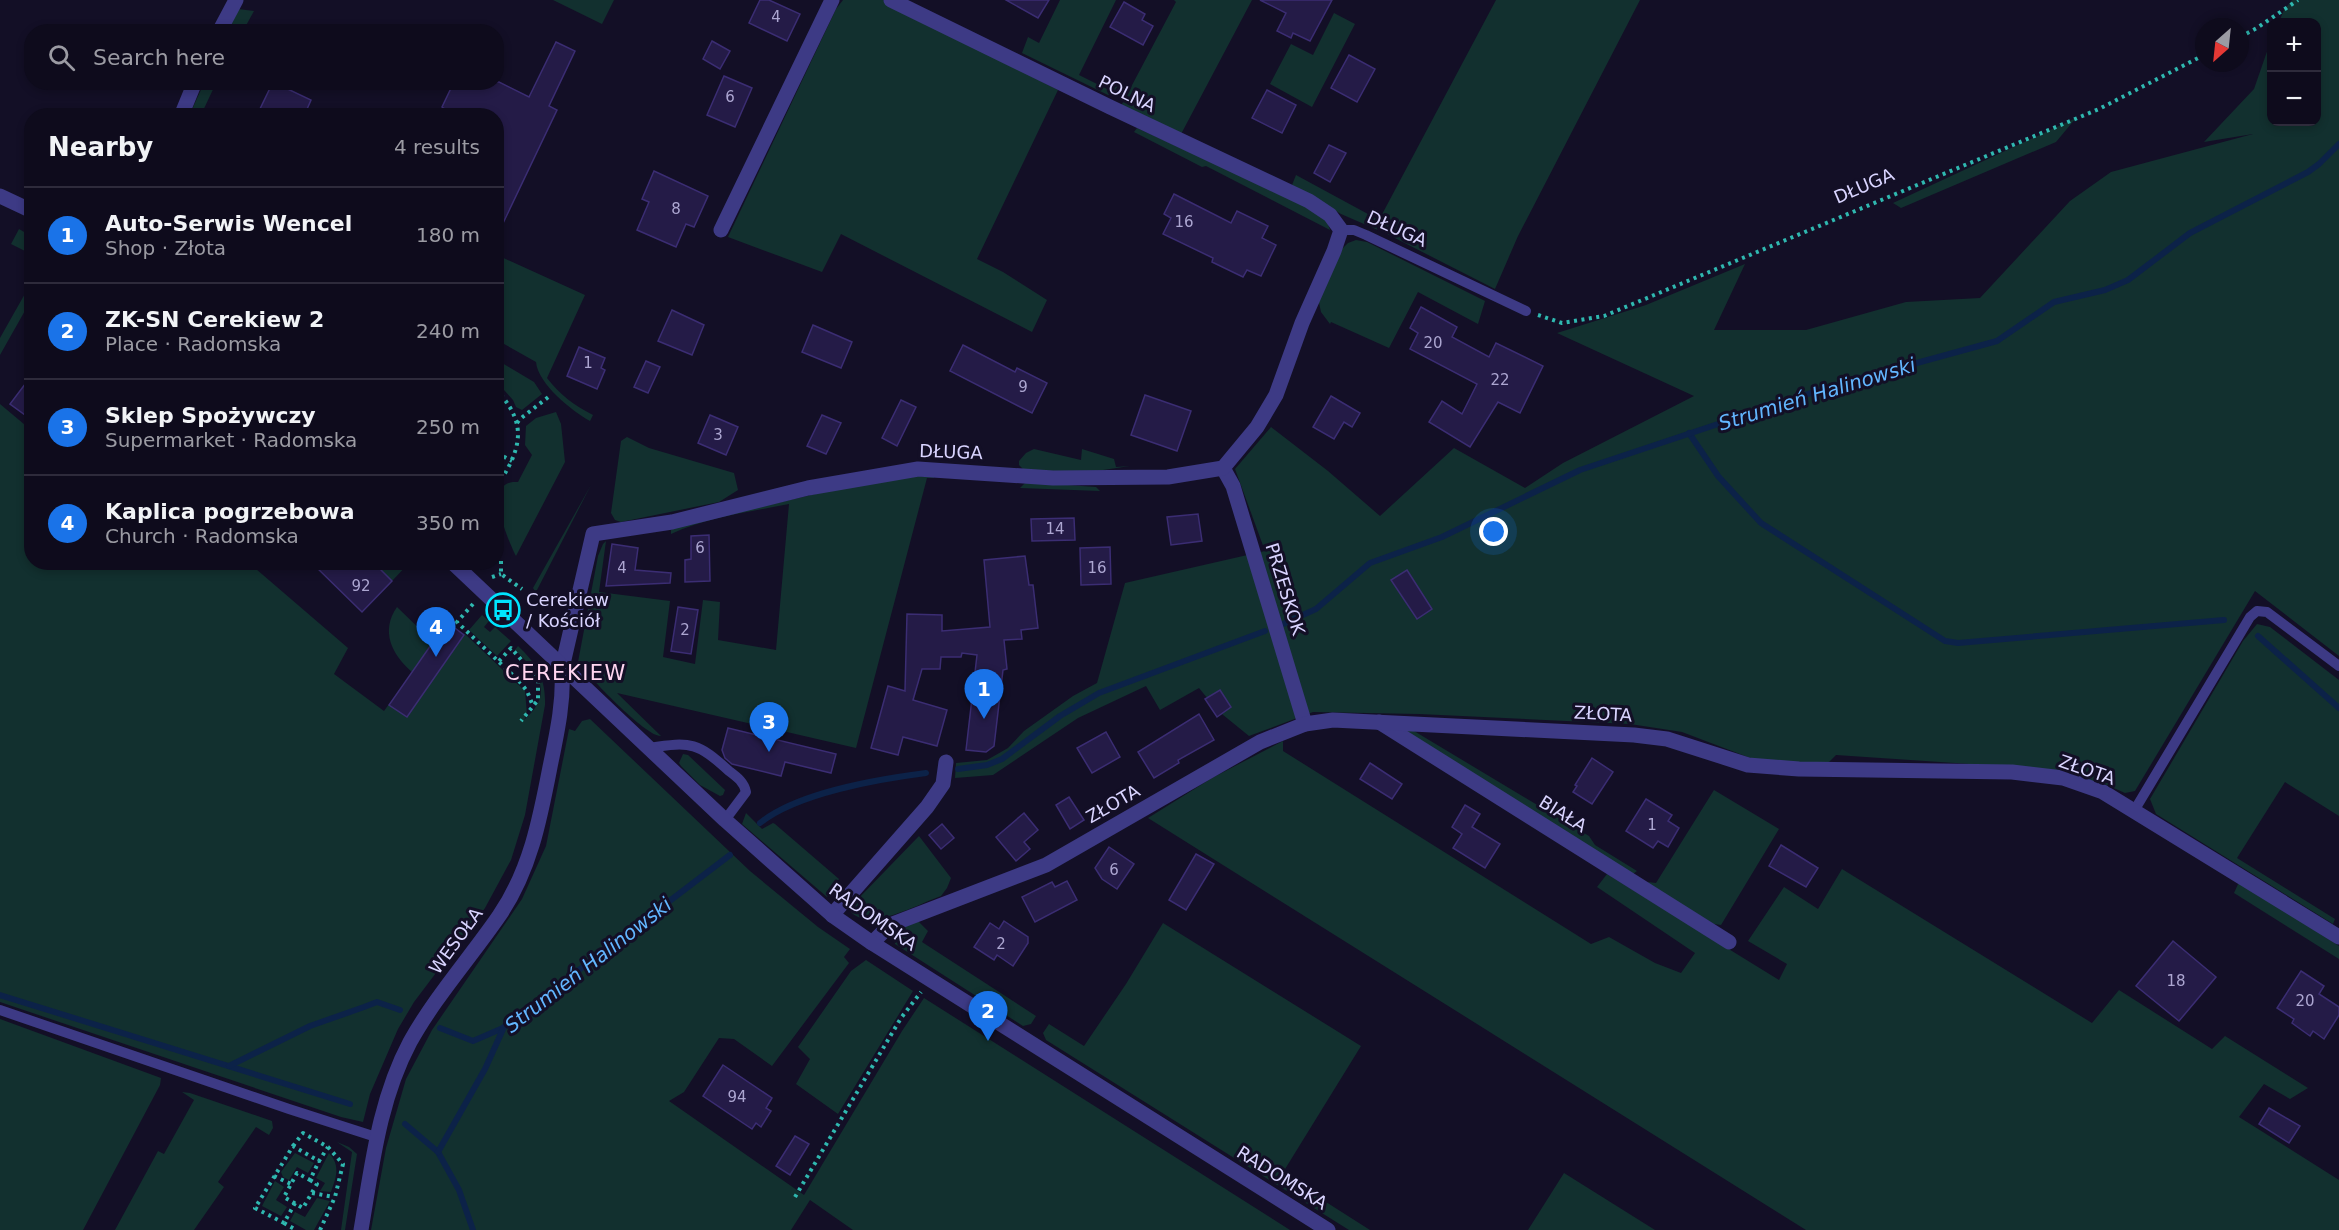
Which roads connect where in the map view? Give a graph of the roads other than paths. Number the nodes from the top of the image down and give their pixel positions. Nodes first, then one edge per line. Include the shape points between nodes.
1 (236, 0) edge
2 (832, 0) edge
3 (891, 0) edge
4 (223, 24) edge
5 (192, 90) edge
6 (185, 108) edge
7 (0, 196) edge
8 (24, 207) edge
9 (721, 230) dead end
10 (1341, 230) junction
11 (1526, 311) road end
12 (1223, 468) junction
13 (593, 534) joint
14 (460, 570) edge
15 (2339, 666) edge
16 (562, 668) junction
17 (1376, 721) junction
18 (1305, 724) junction
19 (649, 748) junction
20 (946, 762) dead end
21 (2134, 811) junction
22 (725, 820) junction
23 (832, 915) junction
24 (2339, 937) edge
25 (1730, 942) dead end
26 (872, 943) junction
27 (0, 1010) edge
28 (376, 1137) junction
29 (361, 1230) edge
30 (1328, 1230) edge

1 - 4 street
2 - 9 street
3 - 10 street, POLNA via 1309,201 1330,215
5 - 6 street
7 - 8 street
10 - 11 lane, DŁUGA via 1366,235
10 - 12 street, DŁUGA via 1276,395 1257,427
12 - 13 street, DŁUGA via 1168,477 1099,478 918,469 808,488 672,522
12 - 18 street, PRZESKOK via 1233,486
13 - 16 street, WESOŁA
14 - 16 street, RADOMSKA
15 - 21 lane via 2276,618 2257,611
16 - 19 street, RADOMSKA
16 - 28 street, WESOŁA via 564,693 536,837 500,915 446,987 410,1044
17 - 18 street, ZŁOTA
17 - 21 street, ZŁOTA via 1634,735 1667,739 1748,765 2012,772 2063,778 2103,792
17 - 25 street, BIAŁA
18 - 26 street, ZŁOTA via 1260,742 1046,865 890,925
19 - 22 street, RADOMSKA
19 - 22 lane via 700,747 741,781 746,792
20 - 23 street via 943,784 927,807
21 - 24 street, ZŁOTA
22 - 23 street, RADOMSKA
23 - 26 street, RADOMSKA
26 - 30 street, RADOMSKA
27 - 28 lane
28 - 29 street, WESOŁA

